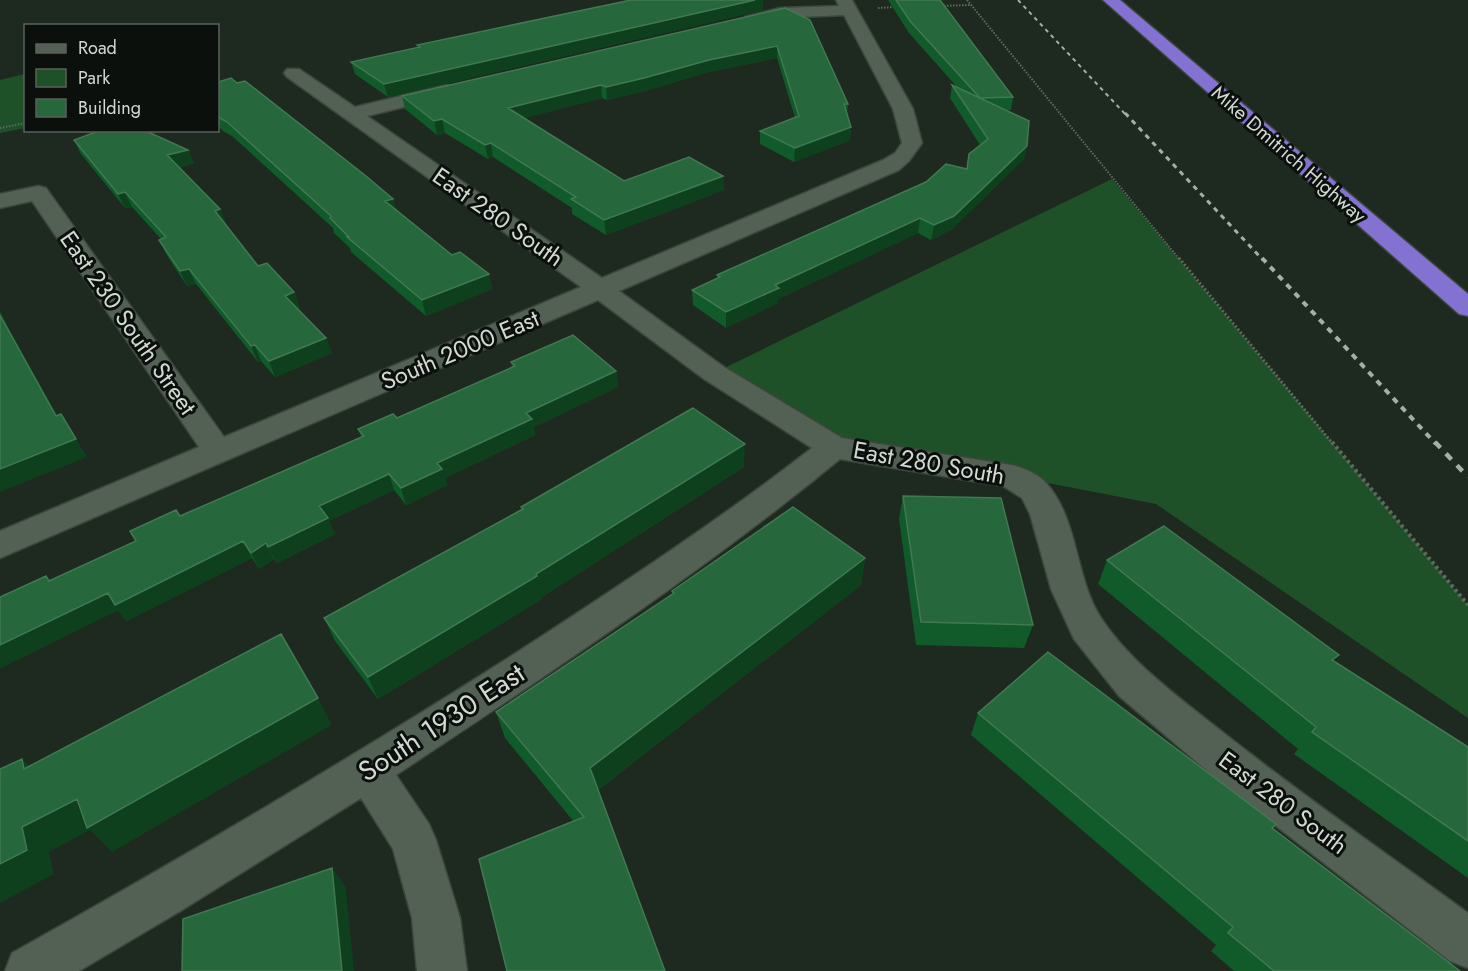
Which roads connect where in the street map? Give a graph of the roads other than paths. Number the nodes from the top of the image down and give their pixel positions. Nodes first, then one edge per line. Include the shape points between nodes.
1 (1110, 0) edge
2 (847, 5) edge
3 (734, 24) edge
4 (293, 73) dead end
5 (467, 86) edge
6 (352, 114) junction
7 (0, 201) edge
8 (601, 289) junction
9 (1468, 309) edge
10 (834, 447) junction
11 (218, 452) junction
12 (0, 544) edge
13 (368, 771) junction
14 (1468, 943) edge
15 (30, 971) edge
16 (442, 971) edge

1 - 9 highway, Mike Dmitrich Highway
2 - 3 street via 780,13
2 - 8 street, South 2000 East via 903,109 912,143 902,157 877,172
4 - 6 street, East 280 South
5 - 6 street
6 - 8 street, East 280 South
7 - 11 street, East 230 South Street via 38,193
8 - 10 street, East 280 South via 714,373
8 - 11 street, South 2000 East
10 - 13 street, South 1930 East via 730,527
10 - 14 street, East 280 South via 1012,476 1035,491 1047,514 1070,589 1087,628 1133,684 1246,777
11 - 12 street, South 2000 East
13 - 15 street, South 1930 East via 158,899
13 - 16 street via 413,840 436,918

